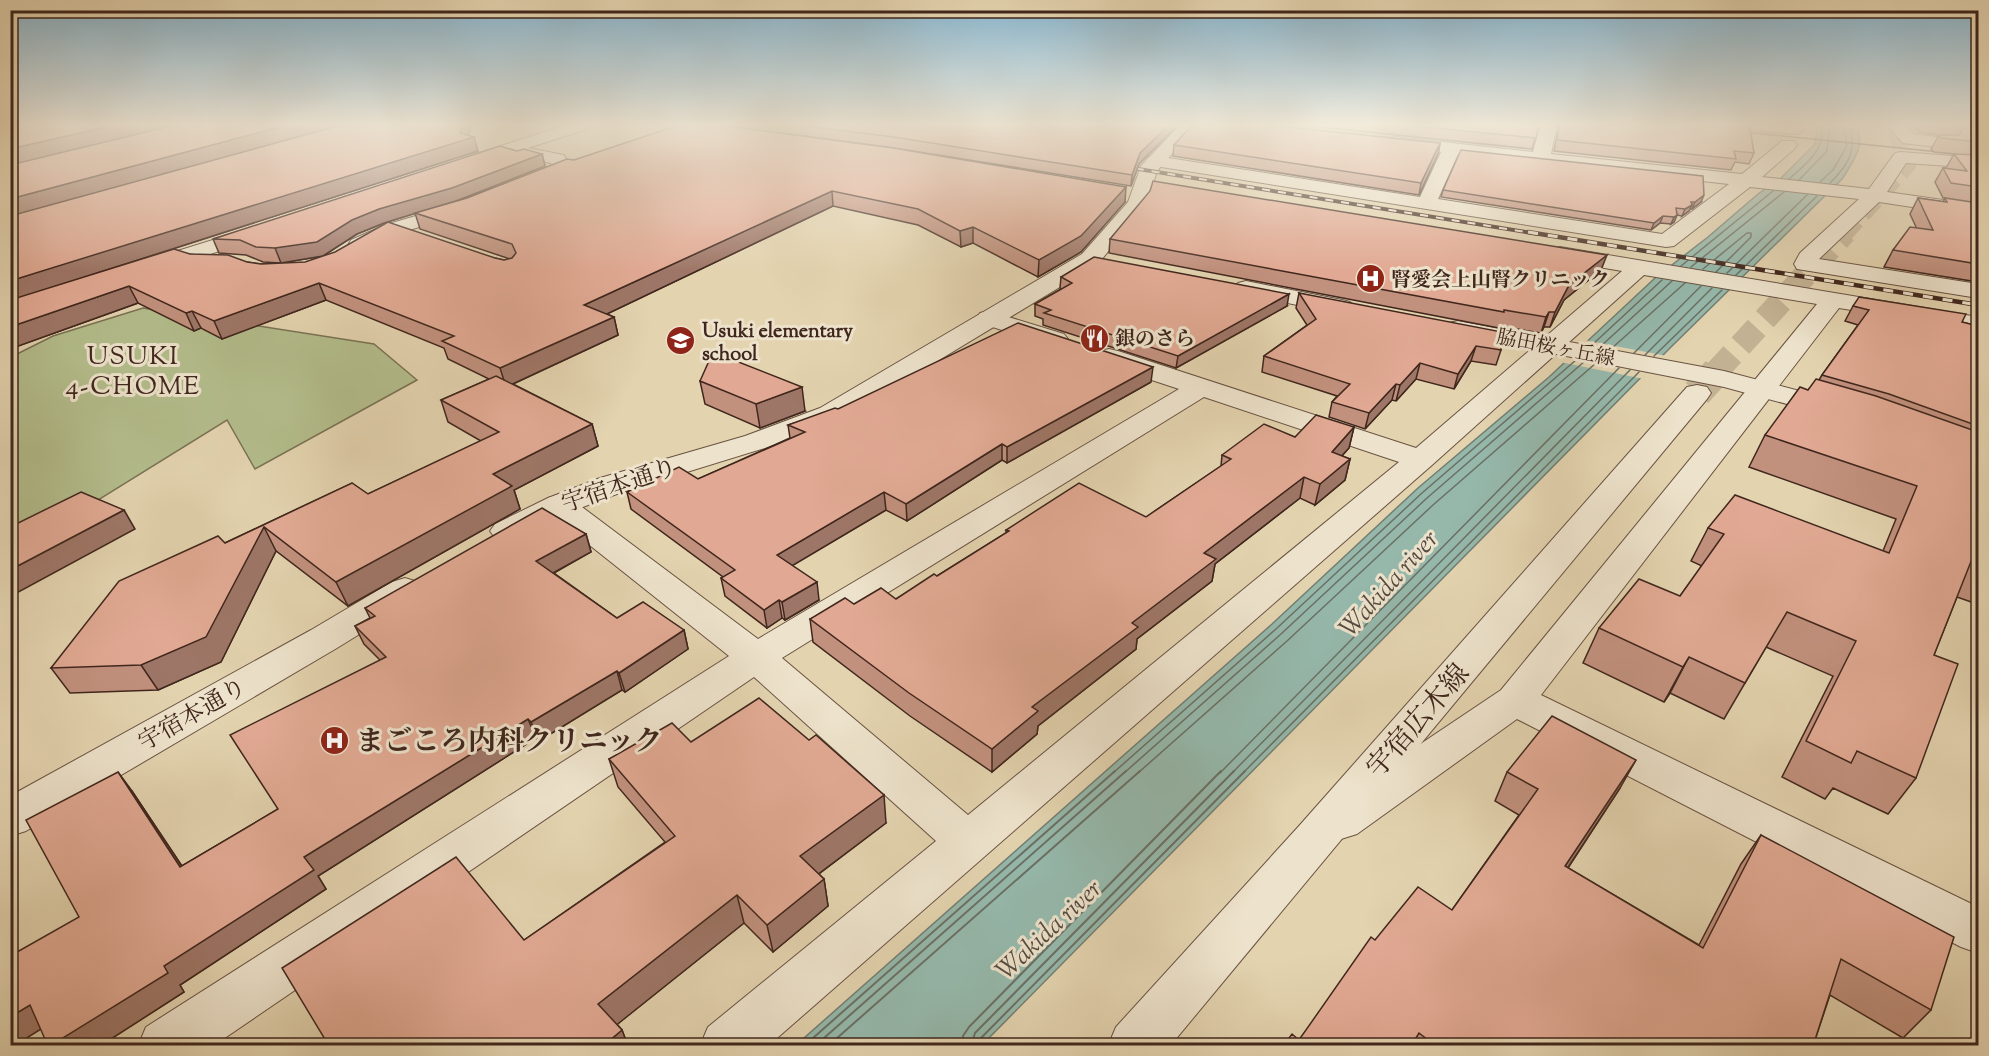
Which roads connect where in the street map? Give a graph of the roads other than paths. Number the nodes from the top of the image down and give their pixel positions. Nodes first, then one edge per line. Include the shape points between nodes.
1 (551, 173) edge
2 (1147, 173) edge
3 (1231, 173) edge
4 (1440, 173) edge
5 (1684, 173) edge
6 (1755, 173) edge
7 (1889, 173) edge
8 (1747, 180) junction
9 (505, 192) edge
10 (1874, 196) junction
11 (1427, 202) junction
12 (474, 204) edge
13 (1978, 211) edge
14 (274, 226) edge
15 (392, 229) junction
16 (423, 240) edge
17 (1538, 250) edge
18 (340, 257) edge
19 (174, 259) junction
20 (230, 262) edge
21 (1647, 269) junction
22 (130, 274) edge
23 (1220, 283) edge
24 (1978, 291) edge
25 (1833, 300) junction
26 (1360, 310) edge
27 (989, 318) junction
28 (1431, 323) edge
29 (1978, 324) edge
30 (1554, 347) junction
31 (1201, 387) junction
32 (1763, 388) junction
33 (1697, 393) tunnel mouth
34 (1858, 416) edge
35 (1421, 459) junction
36 (559, 505) junction
37 (474, 549) edge
38 (434, 572) edge
39 (756, 657) junction
40 (1515, 700) junction
41 (10, 818) edge
42 (1315, 839) junction
43 (969, 843) junction
44 (1978, 931) edge
45 (165, 1046) edge
46 (727, 1046) edge
47 (1135, 1046) edge

1 - 9 street
2 - 27 street, 宇宿本通り via 1137,203 1101,261
3 - 11 street
4 - 11 street
5 - 8 street
6 - 8 street
7 - 10 street
8 - 10 street
8 - 11 street via 1666,241
10 - 13 street
10 - 24 street via 1805,264
12 - 15 street
14 - 19 street
15 - 16 street
15 - 18 street
17 - 21 street
19 - 20 street
19 - 22 street
21 - 25 street
21 - 30 street
23 - 26 street
25 - 29 street
25 - 32 street
27 - 31 street
27 - 36 street, 宇宿本通り via 830,414
28 - 30 street, 脇田桜ヶ丘線
30 - 32 street, 脇田桜ヶ丘線
30 - 35 street
31 - 35 street
31 - 39 street
32 - 34 street, 脇田桜ヶ丘線
32 - 40 street
33 - 42 street, 宇宿広木線
35 - 43 street
36 - 37 street, 宇宿本通り
36 - 39 street
38 - 41 street, 宇宿本通り
39 - 43 street
39 - 45 street
40 - 42 street
40 - 44 street
42 - 47 street, 宇宿広木線
43 - 46 street

